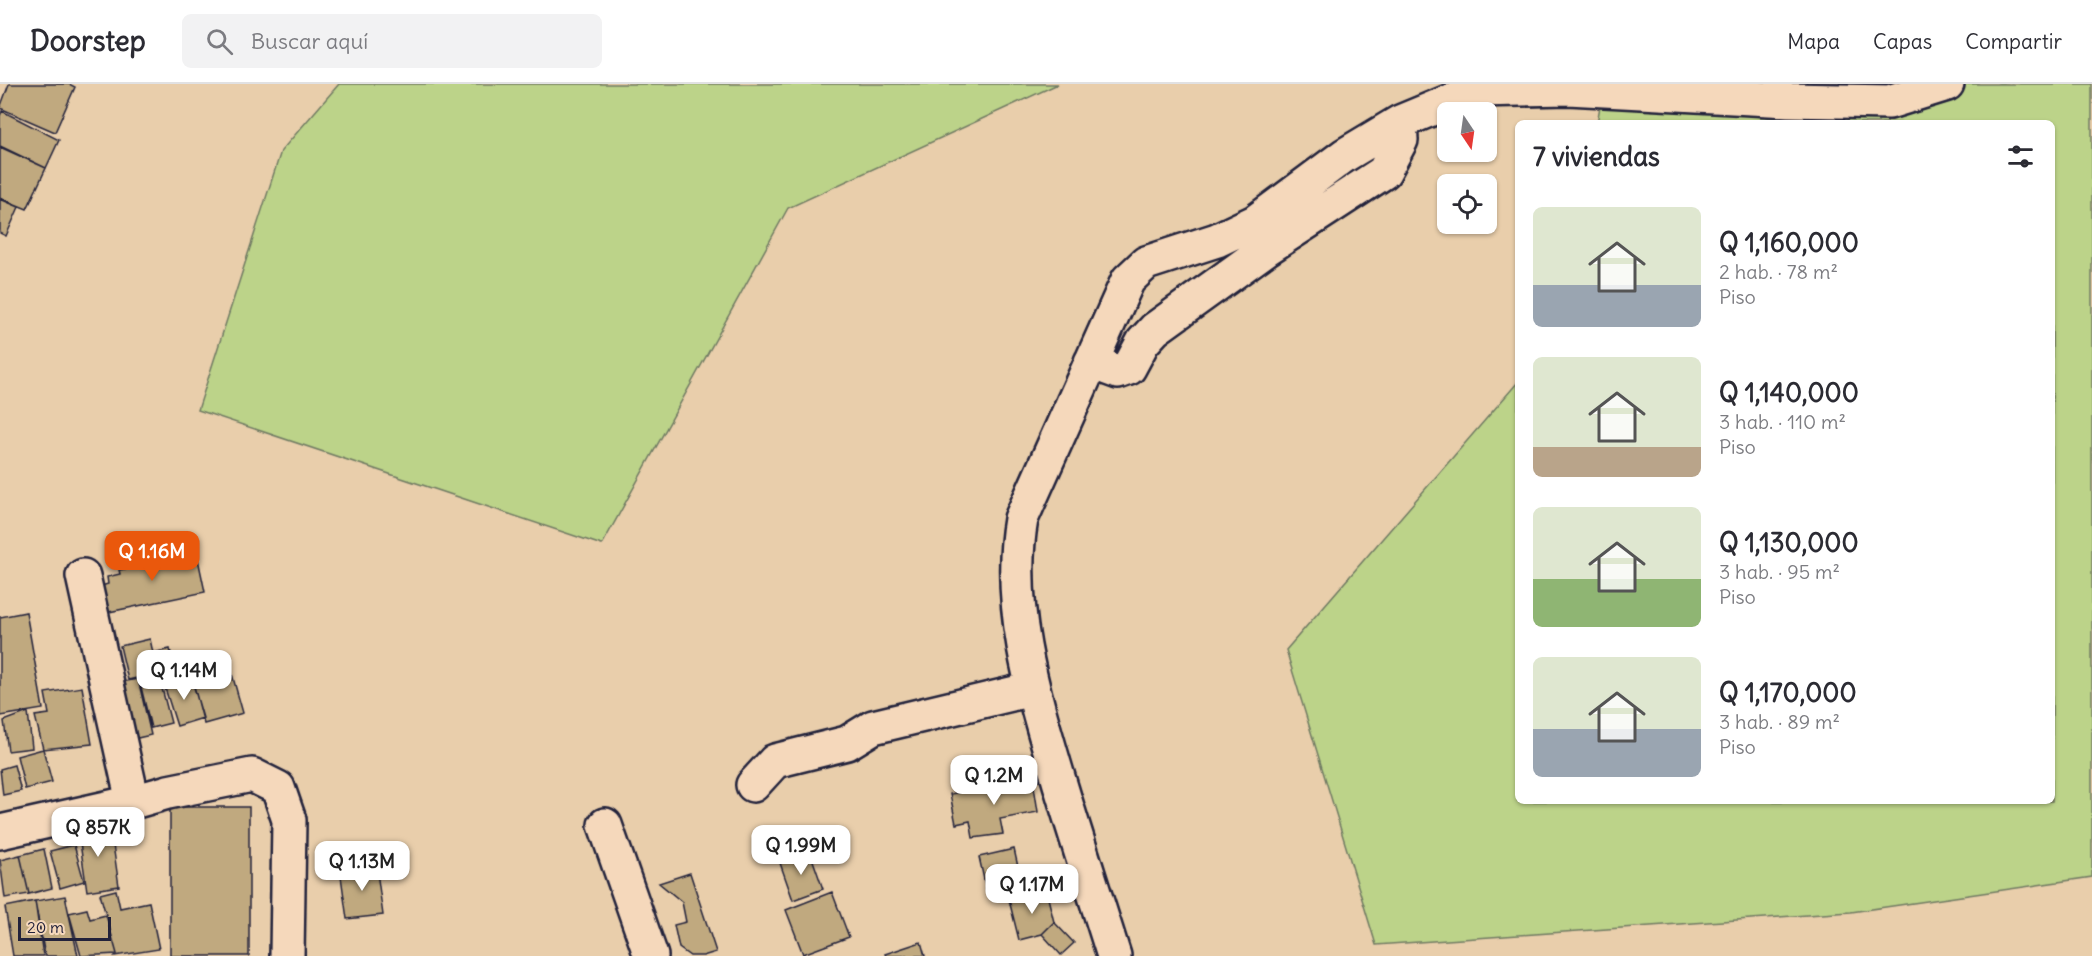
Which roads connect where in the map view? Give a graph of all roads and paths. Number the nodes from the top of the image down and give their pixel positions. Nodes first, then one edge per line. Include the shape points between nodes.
1 (1947, 84) edge
2 (1400, 122) junction
3 (1091, 362) junction
4 (83, 576) dead end
5 (1032, 689) junction
6 (753, 785) dead end
7 (134, 802) junction
8 (605, 825) dead end
9 (0, 832) edge
10 (287, 956) edge
11 (651, 956) edge
12 (1114, 956) edge

1 - 2 street via 1888,102 1568,88 1477,90
2 - 3 street via 1345,155 1255,222 1217,240 1146,263 1128,280
2 - 3 street via 1401,140 1384,172 1266,249 1155,329 1143,342 1130,368 1118,372
3 - 5 street via 1019,529 1019,599
4 - 7 street
5 - 6 street via 873,727 847,743 774,761
5 - 12 street
7 - 9 street
7 - 10 street via 252,775 278,788 289,820
8 - 11 street

